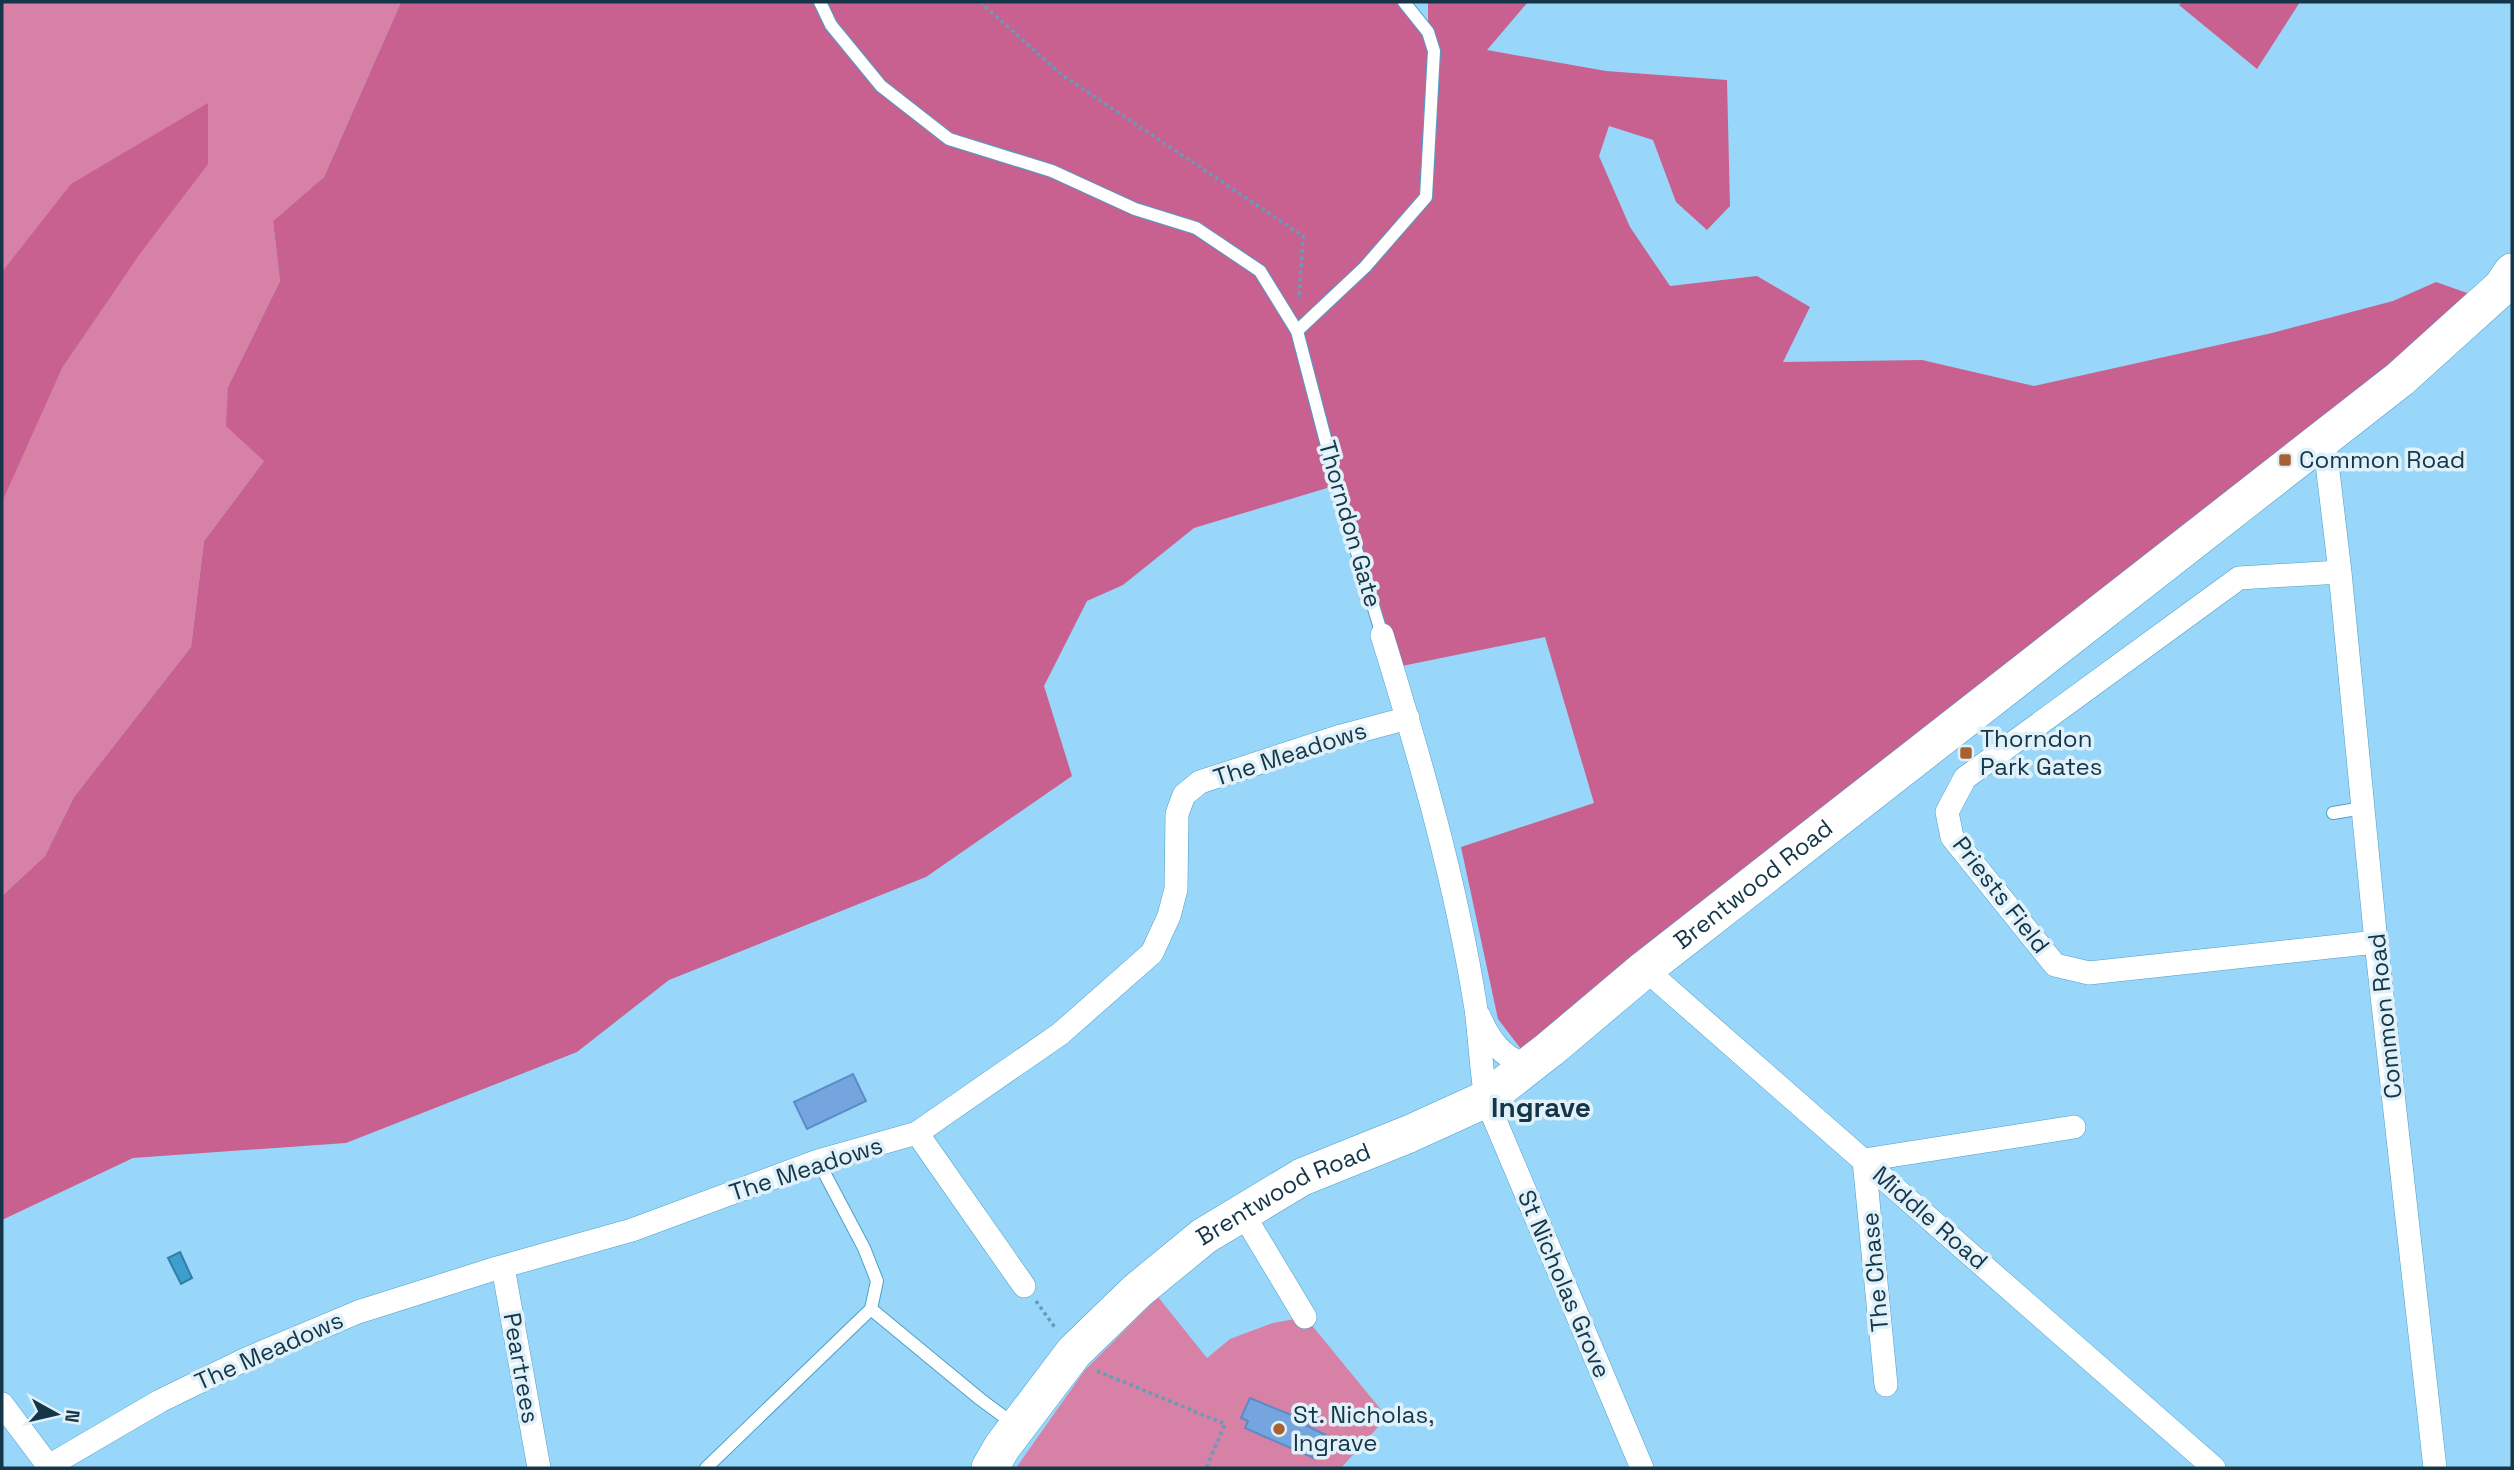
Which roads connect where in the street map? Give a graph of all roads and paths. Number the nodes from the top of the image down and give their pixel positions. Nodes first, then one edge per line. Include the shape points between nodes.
1 (820, 2) edge
2 (980, 2) edge
3 (1404, 2) edge
4 (2512, 272) edge
5 (1297, 331) junction
6 (2324, 439) junction
7 (2340, 572) junction
8 (1382, 635) joint
9 (1408, 718) junction
10 (2363, 808) junction
11 (2333, 813) dead end
12 (2376, 942) junction
13 (1644, 969) junction
14 (1476, 1010) junction
15 (1527, 1066) junction
16 (1486, 1099) junction
17 (2074, 1127) dead end
18 (917, 1133) junction
19 (1864, 1160) junction
20 (818, 1161) junction
21 (1242, 1212) junction
22 (503, 1267) junction
23 (1024, 1286) joint
24 (871, 1309) junction
25 (1305, 1317) dead end
26 (1072, 1355) junction
27 (1885, 1385) dead end
28 (2, 1404) edge
29 (1017, 1427) junction
30 (50, 1467) edge
31 (539, 1468) edge
32 (706, 1468) edge
33 (989, 1468) edge
34 (1206, 1468) edge
35 (1642, 1468) edge
36 (2214, 1468) edge
37 (2435, 1468) edge

1 - 5 lane, Thorndon Gate via 831,24 881,86 949,139 1052,171 1135,209 1196,228 1261,271
2 - 5 path via 1062,75 1303,236
3 - 5 lane via 1428,32 1434,51 1426,197 1364,267
4 - 6 main road, Brentwood Road via 2502,287 2400,379
5 - 8 lane, Thorndon Gate
6 - 7 street, Common Road
6 - 13 main road, Brentwood Road
7 - 10 street, Common Road
7 - 12 street, Priests Field via 2239,578 1965,778 1947,812 1952,838 2055,965 2089,973
8 - 9 street, Thorndon Gate
9 - 14 street, Thorndon Gate via 1443,843
9 - 18 street, The Meadows via 1200,782 1184,795 1177,814 1176,889 1153,953 1060,1034
10 - 11 lane
10 - 12 street, Common Road
12 - 37 street, Common Road
13 - 15 main road, Brentwood Road
13 - 19 street, Middle Road
14 - 15 street via 1489,1039
14 - 16 street, Thorndon Gate
15 - 16 main road, Brentwood Road
16 - 21 main road, Brentwood Road via 1302,1177
16 - 35 street, St Nicholas Grove
17 - 19 street
18 - 20 street, The Meadows
18 - 23 street
19 - 27 street, The Chase
19 - 36 street, Middle Road
20 - 22 street, The Meadows via 632,1230
20 - 24 lane via 877,1281
21 - 25 street
21 - 26 main road, Brentwood Road via 1204,1236 1137,1291
22 - 30 street, The Meadows via 358,1312 244,1360 160,1401
22 - 31 street, Peartrees
23 - 26 path
24 - 29 lane
24 - 32 lane
26 - 29 main road, Brentwood Road
26 - 34 path via 1226,1424
28 - 30 street
29 - 33 main road, Brentwood Road

